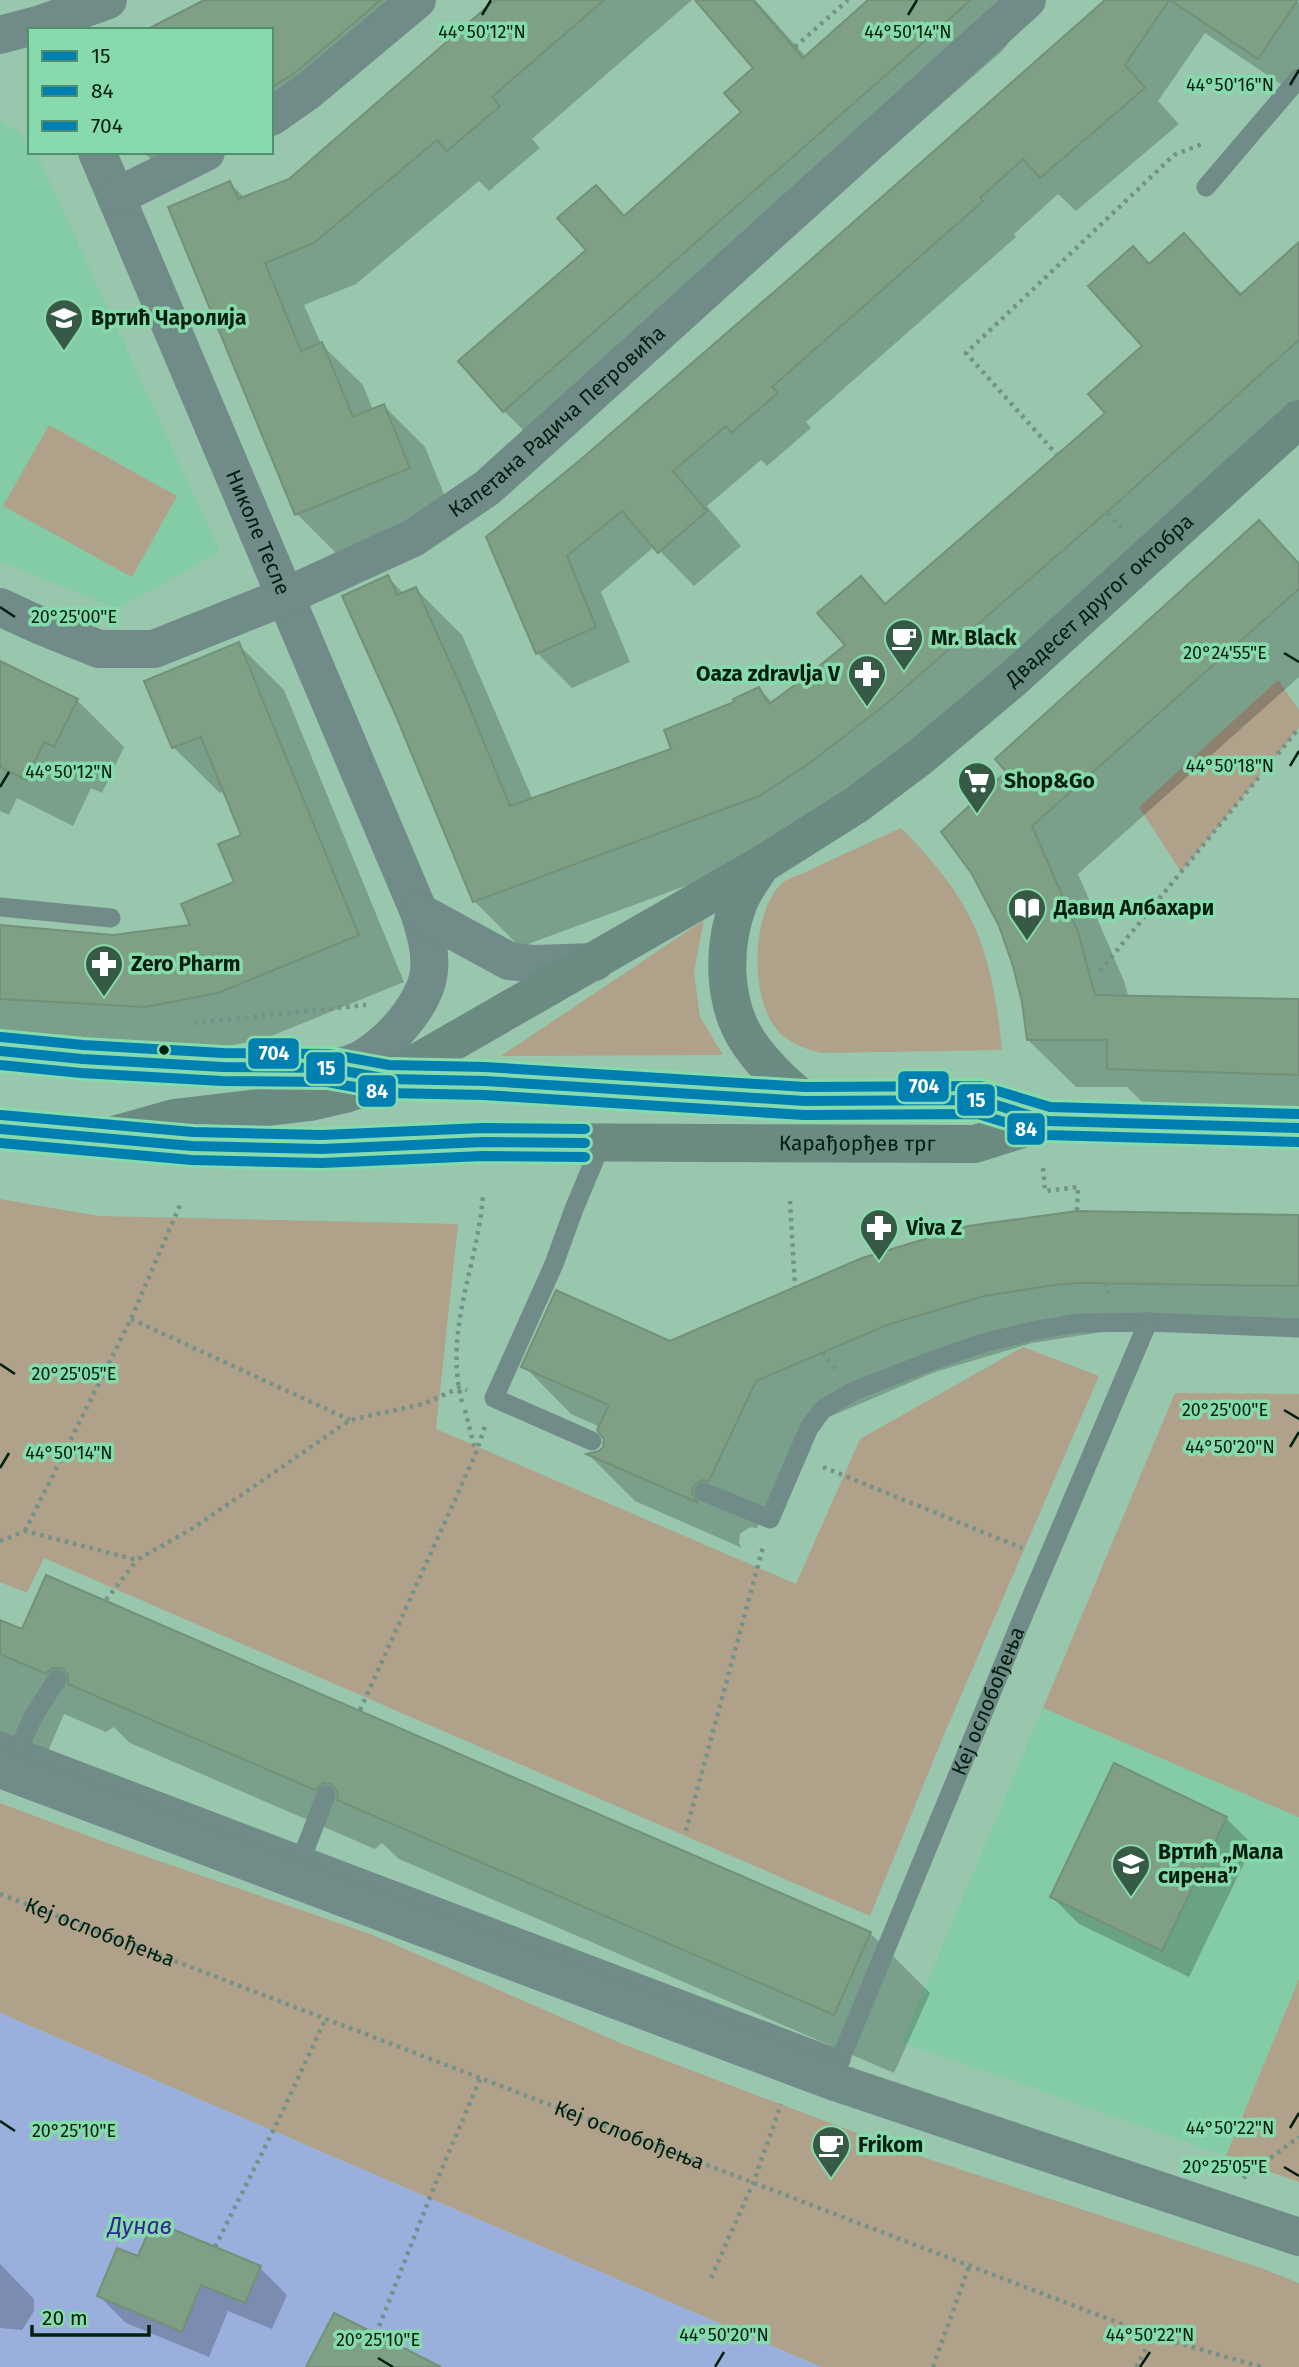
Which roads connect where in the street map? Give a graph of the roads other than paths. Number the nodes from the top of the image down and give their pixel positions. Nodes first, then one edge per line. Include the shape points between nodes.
1 (108, 0) edge
2 (417, 0) edge
3 (1027, 0) edge
4 (42, 27) edge
5 (28, 30) edge
6 (0, 35) edge
7 (1299, 78) edge
8 (273, 116) edge
9 (98, 154) edge
10 (202, 154) edge
11 (1206, 187) dead end
12 (116, 197) junction
13 (1299, 419) edge
14 (284, 597) junction
15 (0, 607) edge
16 (761, 865) junction
17 (0, 907) edge
18 (419, 912) junction
19 (111, 918) dead end
20 (595, 962) junction
21 (0, 1051) edge
22 (328, 1068) junction
23 (388, 1079) junction
24 (805, 1101) junction
25 (1048, 1121) junction
26 (1299, 1128) edge
27 (0, 1129) edge
28 (103, 1138) junction
29 (602, 1142) junction
30 (1149, 1322) junction
31 (1299, 1328) edge
32 (592, 1441) dead end
33 (704, 1492) dead end
34 (57, 1679) dead end
35 (7, 1758) edge
36 (326, 1795) dead end
37 (298, 1868) junction
38 (836, 2071) junction
39 (1299, 2237) edge

1 - 4 street
2 - 8 street
3 - 14 street, Капетана Радича Петровића via 487,488 413,538
5 - 6 street
7 - 11 lane
9 - 12 street, Николе Тесле
10 - 12 street
12 - 14 street, Николе Тесле
13 - 16 main road, Двадесет другог октобра via 1014,678 856,805
14 - 15 street, Капетана Радича Петровића via 154,649 99,649
14 - 18 street, Николе Тесле
16 - 20 main road
16 - 24 main road via 732,924 733,1007 748,1042 781,1082
17 - 19 lane
18 - 20 street via 509,961
18 - 22 street, Николе Тесле via 429,949 429,975 419,999 379,1047 351,1064
20 - 23 main road
21 - 22 main road, Карађорђев трг via 223,1067
22 - 23 main road, Карађорђев трг
23 - 24 main road, Карађорђев трг
23 - 28 main road via 310,1102 174,1118
24 - 25 main road, Карађорђев трг via 980,1100
25 - 26 main road
25 - 29 main road, Карађорђев трг via 975,1144
27 - 28 main road, Карађорђев трг
28 - 29 main road, Карађорђев трг via 192,1146 323,1149
29 - 32 lane via 494,1398
30 - 31 lane
30 - 33 lane via 1037,1329 984,1343 854,1391 822,1409 770,1519
30 - 38 lane, Кеј ослобођења
34 - 35 lane
35 - 37 street
36 - 37 lane
37 - 38 lane
37 - 38 street via 794,2067
38 - 39 street

